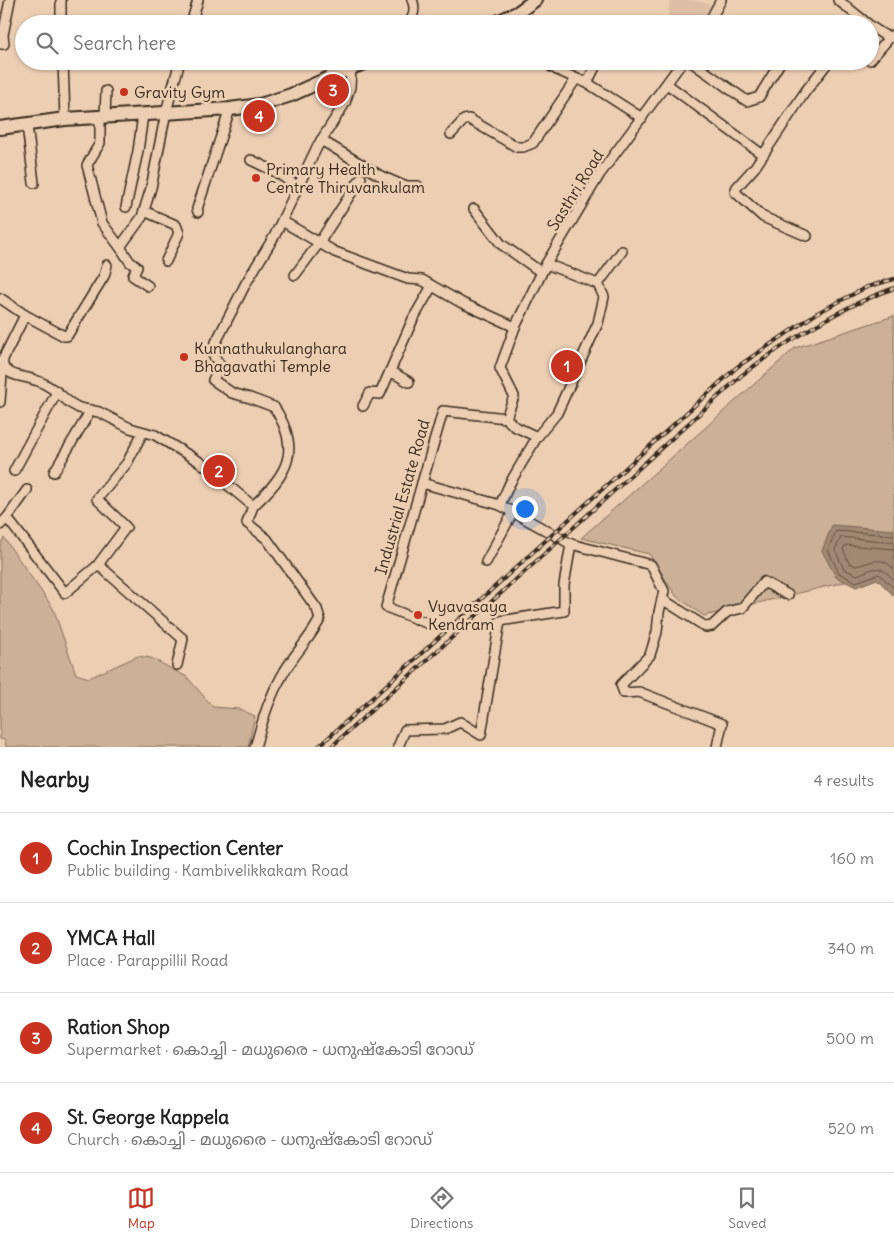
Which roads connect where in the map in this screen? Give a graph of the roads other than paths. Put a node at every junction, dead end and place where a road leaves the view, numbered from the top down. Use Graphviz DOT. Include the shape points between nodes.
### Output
graph roads {
  1 [pos="10,0"];
  2 [pos="61,0"];
  3 [pos="198,0"];
  4 [pos="412,0"];
  5 [pos="535,0"];
  6 [pos="722,0"];
  7 [pos="838,0"];
  8 [pos="3,15"];
  9 [pos="61,15"];
  10 [pos="194,15"];
  11 [pos="413,15"];
  12 [pos="513,15"];
  13 [pos="713,15"];
  14 [pos="857,15"];
  15 [pos="879,32"];
  16 [pos="892,35"];
  17 [pos="0,44"];
  18 [pos="879,50"];
  19 [pos="63,70"];
  20 [pos="178,70"];
  21 [pos="346,70"];
  22 [pos="350,70"];
  23 [pos="557,70"];
  24 [pos="594,70"];
  25 [pos="677,70"];
  26 [pos="703,70"];
  27 [pos="776,70"];
  28 [pos="822,70"];
  29 [pos="576,79"];
  30 [pos="587,83"];
  31 [pos="667,84"];
  32 [pos="106,91"];
  33 [pos="230,109"];
  34 [pos="166,112"];
  35 [pos="143,115"];
  36 [pos="103,117"];
  37 [pos="642,118"];
  38 [pos="65,119"];
  39 [pos="28,125"];
  40 [pos="0,128"];
  41 [pos="451,134"];
  42 [pos="321,140"];
  43 [pos="763,155"];
  44 [pos="251,160"];
  45 [pos="361,178"];
  46 [pos="34,183"];
  47 [pos="418,186"];
  48 [pos="298,187"];
  49 [pos="126,207"];
  50 [pos="474,209"];
  51 [pos="144,211"];
  52 [pos="198,212"];
  53 [pos="282,222"];
  54 [pos="807,236"];
  55 [pos="319,243"];
  56 [pos="120,247"];
  57 [pos="622,251"];
  58 [pos="166,261"];
  59 [pos="107,265"];
  60 [pos="541,272"];
  61 [pos="295,275"];
  62 [pos="598,284"];
  63 [pos="148,286"];
  64 [pos="432,286"];
  65 [pos="0,298"];
  66 [pos="25,315"];
  67 [pos="516,327"];
  68 [pos="2,365"];
  69 [pos="390,371"];
  70 [pos="409,382"];
  71 [pos="56,392"];
  72 [pos="0,402"];
  73 [pos="363,406"];
  74 [pos="91,410"];
  75 [pos="506,418"];
  76 [pos="143,432"];
  77 [pos="537,437"];
  78 [pos="14,471"];
  79 [pos="54,472"];
  80 [pos="422,483"];
  81 [pos="28,490"];
  82 [pos="500,505"];
  83 [pos="253,506"];
  84 [pos="513,512"];
  85 [pos="8,518"];
  86 [pos="0,525"];
  87 [pos="571,544"];
  88 [pos="486,562"];
  89 [pos="98,566"];
  90 [pos="788,595"];
  91 [pos="662,599"];
  92 [pos="429,624"];
  93 [pos="178,665"];
  94 [pos="255,747"];
  95 [pos="398,747"];
  96 [pos="718,747"];
  1 -- 8 [label="street"];
  2 -- 9 [label="street"];
  3 -- 10 [label="street"];
  4 -- 11 [label="street"];
  5 -- 12 [label="highway"];
  6 -- 13 [label="street"];
  7 -- 14 [label="street"];
  8 -- 17 [label="street" via="4,44"];
  15 -- 16 [label="street"];
  16 -- 18 [label="street"];
  19 -- 38 [label="street"];
  20 -- 34 [label="street"];
  21 -- 33 [label="highway" via="291,95 260,105"];
  22 -- 42 [label="street" via="350,87 345,103"];
  23 -- 29 [label="street"];
  24 -- 30 [label="street"];
  25 -- 31 [label="street, Sasthri Road"];
  26 -- 27 [label="street" via="747,101 760,97"];
  28 -- 43 [label="street"];
  29 -- 30 [label="street"];
  29 -- 41 [label="street" via="533,143 517,147 468,120 464,120"];
  30 -- 37 [label="street"];
  31 -- 37 [label="street, Sasthri Road"];
  31 -- 43 [label="street"];
  32 -- 36 [label="street"];
  33 -- 34 [label="highway"];
  33 -- 52 [label="street"];
  34 -- 35 [label="highway"];
  34 -- 51 [label="street"];
  35 -- 36 [label="highway"];
  35 -- 49 [label="street"];
  36 -- 38 [label="highway"];
  36 -- 56 [label="street" via="100,143 87,165 102,223"];
  37 -- 60 [label="street, Sasthri Road" via="600,174"];
  38 -- 39 [label="highway"];
  39 -- 40 [label="highway"];
  39 -- 46 [label="street"];
  42 -- 47 [label="street" via="379,175 404,186"];
  42 -- 48 [label="street"];
  43 -- 54 [label="street" via="735,192 763,217"];
  44 -- 48 [label="street"];
  45 -- 55 [label="street"];
  48 -- 53 [label="street"];
  50 -- 60 [label="street" via="501,244"];
  51 -- 56 [label="street"];
  51 -- 58 [label="street" via="176,225 178,233"];
  53 -- 55 [label="street"];
  53 -- 83 [label="street" via="211,352 220,365 213,380 232,393 274,407 285,428 289,459 272,488"];
  55 -- 61 [label="street"];
  55 -- 64 [label="street" via="355,260"];
  56 -- 63 [label="street" via="130,262 137,266 133,276"];
  57 -- 62 [label="street"];
  59 -- 66 [label="street" via="104,276 67,336"];
  60 -- 62 [label="street"];
  60 -- 67 [label="street, Sasthri Road"];
  62 -- 77 [label="street" via="604,297 598,323 557,413"];
  64 -- 67 [label="street"];
  64 -- 69 [label="street"];
  65 -- 66 [label="street"];
  66 -- 68 [label="street"];
  67 -- 75 [label="street, Sasthri Road" via="500,368 514,396"];
  68 -- 71 [label="street" via="12,375 46,384"];
  68 -- 72 [label="street"];
  69 -- 70 [label="street"];
  69 -- 73 [label="street" via="380,394 370,393"];
  71 -- 74 [label="street" via="79,408"];
  71 -- 78 [label="street"];
  74 -- 76 [label="street"];
  74 -- 79 [label="street"];
  75 -- 77 [label="street" via="514,426"];
  75 -- 80 [label="street, Industrial Estate Road" via="443,411"];
  76 -- 83 [label="street" via="200,462"];
  76 -- 89 [label="street" via="127,463 96,498 126,527"];
  77 -- 82 [label="street"];
  80 -- 82 [label="street"];
  80 -- 92 [label="street, Industrial Estate Road" via="386,607"];
  81 -- 85 [label="street"];
  82 -- 84 [label="street"];
  83 -- 94 [label="street" via="247,522 267,539 317,608 320,619 270,698"];
  84 -- 87 [label="street"];
  84 -- 88 [label="street"];
  85 -- 86 [label="street"];
  85 -- 89 [label="street" via="65,593"];
  87 -- 91 [label="street" via="651,565 664,591"];
  87 -- 95 [label="street" via="564,585 564,611 500,621 481,735 460,722 445,730 405,730"];
  89 -- 93 [label="street" via="183,640"];
  90 -- 91 [label="street" via="764,582 742,608 727,612 712,626 706,627"];
  91 -- 96 [label="street" via="658,632 650,655 621,685 624,693 639,692 722,724"];
}
